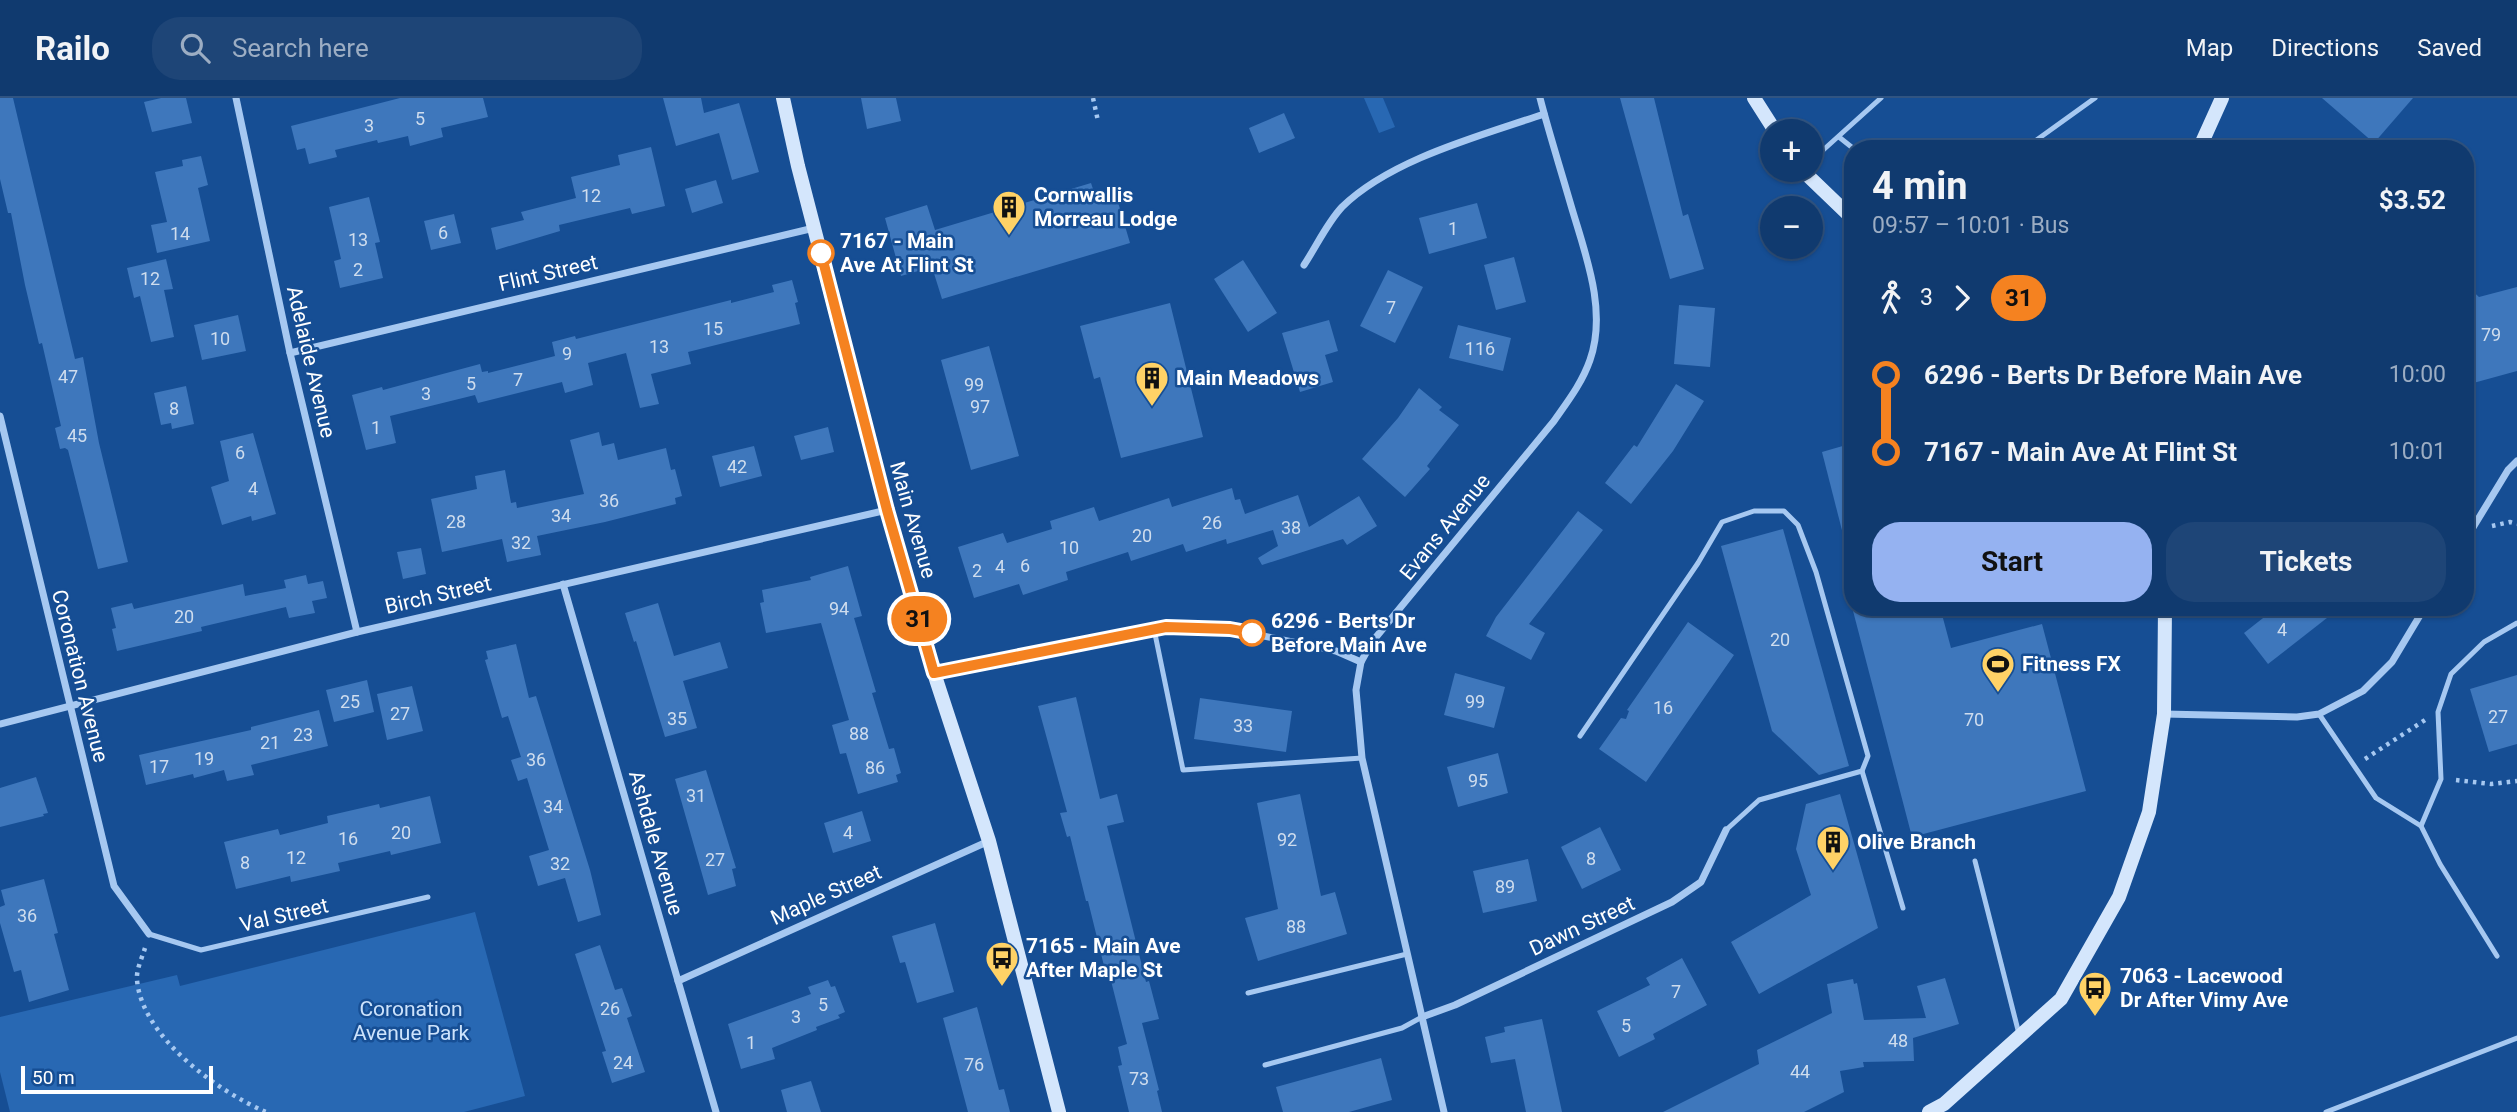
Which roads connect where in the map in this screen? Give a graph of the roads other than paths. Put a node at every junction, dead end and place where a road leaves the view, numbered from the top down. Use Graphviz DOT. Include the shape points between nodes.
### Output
graph roads {
  1 [pos="236,98"];
  2 [pos="783,98"];
  3 [pos="1540,98"];
  4 [pos="1754,98"];
  5 [pos="1881,98"];
  6 [pos="2095,98"];
  7 [pos="2222,98"];
  8 [pos="1544,114"];
  9 [pos="1767,119"];
  10 [pos="1839,137"];
  11 [pos="2037,140"];
  12 [pos="2203,140"];
  13 [pos="1844,141"];
  14 [pos="1823,151"];
  15 [pos="1814,182"];
  16 [pos="1844,210"];
  17 [pos="814,228"];
  18 [pos="1304,265"];
  19 [pos="290,353"];
  20 [pos="0,416"];
  21 [pos="2517,461"];
  22 [pos="887,510"];
  23 [pos="2474,526"];
  24 [pos="563,584"];
  25 [pos="2165,616"];
  26 [pos="2420,616"];
  27 [pos="2517,623"];
  28 [pos="1154,629"];
  29 [pos="357,632"];
  30 [pos="1360,662"];
  31 [pos="934,673"];
  32 [pos="69,707"];
  33 [pos="2319,714"];
  34 [pos="2164,715"];
  35 [pos="0,724"];
  36 [pos="1580,736"];
  37 [pos="1362,758"];
  38 [pos="1862,771"];
  39 [pos="2421,826"];
  40 [pos="1726,830"];
  41 [pos="989,841"];
  42 [pos="1975,860"];
  43 [pos="428,897"];
  44 [pos="1903,908"];
  45 [pos="149,934"];
  46 [pos="1407,954"];
  47 [pos="2497,956"];
  48 [pos="678,981"];
  49 [pos="1248,993"];
  50 [pos="1422,1017"];
  51 [pos="2020,1036"];
  52 [pos="2517,1038"];
  53 [pos="1265,1065"];
  54 [pos="1946,1108"];
  55 [pos="716,1112"];
  56 [pos="1059,1112"];
  57 [pos="1444,1112"];
  58 [pos="1929,1112"];
  59 [pos="2326,1112"];
  1 -- 19 [label="street, Adelaide Avenue"];
  2 -- 17 [label="street, Main Avenue"];
  3 -- 8 [label="street, Evans Avenue"];
  4 -- 9 [label="street"];
  5 -- 10 [label="lane"];
  6 -- 11 [label="lane"];
  7 -- 12 [label="street"];
  8 -- 18 [label="street" via="1381,176 1341,209"];
  8 -- 30 [label="street, Evans Avenue" via="1595,298 1591,359 1554,421"];
  10 -- 13 [label="lane"];
  10 -- 14 [label="lane"];
  15 -- 16 [label="street"];
  17 -- 19 [label="street, Flint Street"];
  17 -- 22 [label="street, Main Avenue"];
  19 -- 29 [label="street, Adelaide Avenue"];
  20 -- 32 [label="street, Coronation Avenue"];
  21 -- 23 [label="street"];
  22 -- 24 [label="street, Birch Street"];
  22 -- 31 [label="street, Main Avenue"];
  24 -- 29 [label="street, Birch Street"];
  24 -- 48 [label="street, Ashdale Avenue"];
  25 -- 34 [label="street"];
  26 -- 33 [label="street" via="2392,662 2363,691"];
  27 -- 39 [label="lane" via="2484,642 2451,674 2438,712 2441,779"];
  28 -- 30 [label="street" via="1230,629 1336,651"];
  28 -- 31 [label="street"];
  28 -- 37 [label="lane" via="1183,771"];
  29 -- 32 [label="street, Birch Street"];
  30 -- 37 [label="street, Evans Avenue" via="1356,690"];
  31 -- 41 [label="street, Main Avenue"];
  32 -- 35 [label="street, Birch Street"];
  32 -- 45 [label="street, Coronation Avenue" via="114,886"];
  33 -- 34 [label="street"];
  33 -- 39 [label="lane" via="2376,798"];
  34 -- 51 [label="street" via="2149,811 2119,897 2061,999"];
  36 -- 38 [label="lane" via="1722,522 1754,512 1784,511 1798,525 1816,572 1868,756"];
  37 -- 46 [label="street, Evans Avenue"];
  38 -- 40 [label="lane" via="1759,800"];
  38 -- 44 [label="lane"];
  39 -- 47 [label="lane"];
  40 -- 50 [label="street, Dawn Street" via="1701,882 1672,902"];
  41 -- 48 [label="street, Maple Street"];
  41 -- 56 [label="street, Main Avenue"];
  42 -- 51 [label="lane"];
  43 -- 45 [label="lane, Val Street" via="201,950"];
  46 -- 49 [label="lane"];
  46 -- 50 [label="street, Evans Avenue"];
  48 -- 55 [label="street, Ashdale Avenue"];
  50 -- 53 [label="lane" via="1402,1028"];
  50 -- 57 [label="street, Evans Avenue"];
  51 -- 54 [label="street"];
  52 -- 59 [label="lane"];
  54 -- 58 [label="street"];
}
